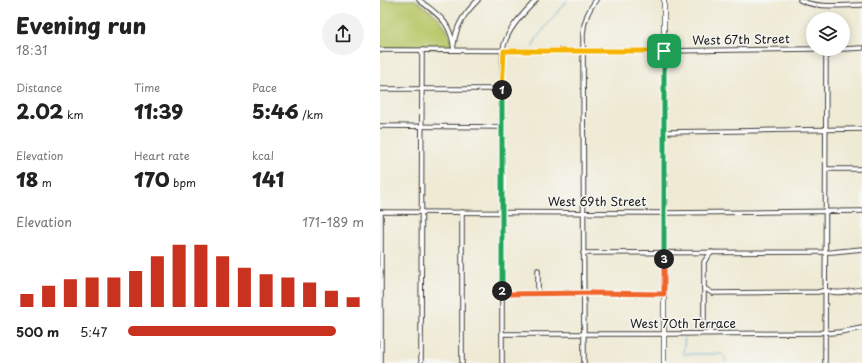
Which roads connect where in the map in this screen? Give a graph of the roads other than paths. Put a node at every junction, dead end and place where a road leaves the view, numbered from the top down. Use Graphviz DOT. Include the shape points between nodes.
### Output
graph roads {
  1 [pos="419,0"];
  2 [pos="478,0"];
  3 [pos="536,0"];
  4 [pos="596,0"];
  5 [pos="664,0"];
  6 [pos="800,0"];
  7 [pos="425,2"];
  8 [pos="862,5"];
  9 [pos="450,31"];
  10 [pos="456,31"];
  11 [pos="862,48"];
  12 [pos="806,49"];
  13 [pos="850,49"];
  14 [pos="380,50"];
  15 [pos="422,50"];
  16 [pos="454,50"];
  17 [pos="504,51"];
  18 [pos="583,51"];
  19 [pos="664,51"];
  20 [pos="826,56"];
  21 [pos="380,89"];
  22 [pos="422,89"];
  23 [pos="502,89"];
  24 [pos="380,126"];
  25 [pos="421,127"];
  26 [pos="502,127"];
  27 [pos="862,129"];
  28 [pos="826,130"];
  29 [pos="664,132"];
  30 [pos="826,169"];
  31 [pos="862,169"];
  32 [pos="826,211"];
  33 [pos="862,211"];
  34 [pos="381,212"];
  35 [pos="422,212"];
  36 [pos="462,212"];
  37 [pos="502,212"];
  38 [pos="583,212"];
  39 [pos="664,213"];
  40 [pos="862,249"];
  41 [pos="712,252"];
  42 [pos="826,252"];
  43 [pos="583,253"];
  44 [pos="664,253"];
  45 [pos="696,253"];
  46 [pos="704,262"];
  47 [pos="538,270"];
  48 [pos="704,288"];
  49 [pos="862,289"];
  50 [pos="826,290"];
  51 [pos="584,293"];
  52 [pos="712,293"];
  53 [pos="502,294"];
  54 [pos="538,294"];
  55 [pos="664,294"];
  56 [pos="704,299"];
  57 [pos="704,323"];
  58 [pos="862,328"];
  59 [pos="825,331"];
  60 [pos="711,333"];
  61 [pos="502,334"];
  62 [pos="584,334"];
  63 [pos="664,334"];
  64 [pos="697,334"];
  65 [pos="381,363"];
  66 [pos="421,363"];
  67 [pos="462,363"];
  68 [pos="502,363"];
  69 [pos="584,363"];
  70 [pos="664,363"];
  71 [pos="825,363"];
  1 -- 7 [label="street"];
  2 -- 10 [label="street" via="463,17"];
  3 -- 17 [label="street" via="513,27"];
  4 -- 18 [label="street" via="583,26"];
  5 -- 19 [label="main road"];
  6 -- 8 [label="street" via="818,5"];
  7 -- 9 [label="street"];
  9 -- 10 [label="street"];
  9 -- 16 [label="street"];
  10 -- 16 [label="street"];
  11 -- 13 [label="street"];
  12 -- 19 [label="street, West 67th Street"];
  14 -- 15 [label="street, West 67th Street"];
  15 -- 16 [label="street, West 67th Street"];
  15 -- 22 [label="street"];
  16 -- 17 [label="street, West 67th Street"];
  17 -- 18 [label="street, West 67th Street"];
  17 -- 23 [label="street"];
  18 -- 19 [label="street, West 67th Street"];
  18 -- 38 [label="street"];
  19 -- 29 [label="main road"];
  20 -- 28 [label="street"];
  21 -- 22 [label="street"];
  22 -- 23 [label="street"];
  22 -- 25 [label="street"];
  23 -- 26 [label="street"];
  24 -- 25 [label="street"];
  25 -- 26 [label="street"];
  25 -- 35 [label="street"];
  26 -- 37 [label="street"];
  27 -- 28 [label="street"];
  28 -- 29 [label="street"];
  28 -- 30 [label="street"];
  29 -- 39 [label="main road"];
  30 -- 31 [label="street"];
  30 -- 32 [label="street"];
  32 -- 33 [label="street, West 69th Street"];
  32 -- 39 [label="street, West 69th Street"];
  32 -- 42 [label="street"];
  34 -- 35 [label="street, West 69th Street"];
  34 -- 65 [label="street"];
  35 -- 36 [label="street, West 69th Street"];
  35 -- 66 [label="street"];
  36 -- 37 [label="street, West 69th Street"];
  36 -- 67 [label="street"];
  37 -- 38 [label="street, West 69th Street"];
  37 -- 53 [label="street"];
  38 -- 39 [label="street, West 69th Street"];
  38 -- 43 [label="street"];
  39 -- 44 [label="main road"];
  40 -- 42 [label="street"];
  41 -- 42 [label="street"];
  41 -- 45 [label="street"];
  41 -- 46 [label="street"];
  42 -- 50 [label="street"];
  43 -- 44 [label="street"];
  43 -- 51 [label="street"];
  44 -- 45 [label="street"];
  44 -- 55 [label="main road"];
  45 -- 46 [label="street"];
  46 -- 48 [label="street"];
  47 -- 54 [label="street"];
  48 -- 52 [label="street"];
  48 -- 56 [label="street"];
  49 -- 50 [label="street" via="836,292"];
  50 -- 52 [label="street"];
  50 -- 59 [label="street"];
  51 -- 54 [label="street"];
  51 -- 55 [label="street"];
  51 -- 62 [label="street"];
  52 -- 56 [label="street"];
  53 -- 54 [label="street"];
  53 -- 61 [label="street"];
  55 -- 63 [label="main road"];
  56 -- 57 [label="street"];
  57 -- 60 [label="street"];
  57 -- 64 [label="street"];
  58 -- 59 [label="street, West 70th Terrace" via="830,333"];
  59 -- 60 [label="street, West 70th Terrace"];
  59 -- 71 [label="street"];
  60 -- 64 [label="street, West 70th Terrace"];
  61 -- 62 [label="street, West 70th Terrace"];
  61 -- 68 [label="street"];
  62 -- 63 [label="street, West 70th Terrace"];
  62 -- 69 [label="street"];
  63 -- 64 [label="street, West 70th Terrace"];
  63 -- 70 [label="main road"];
}
